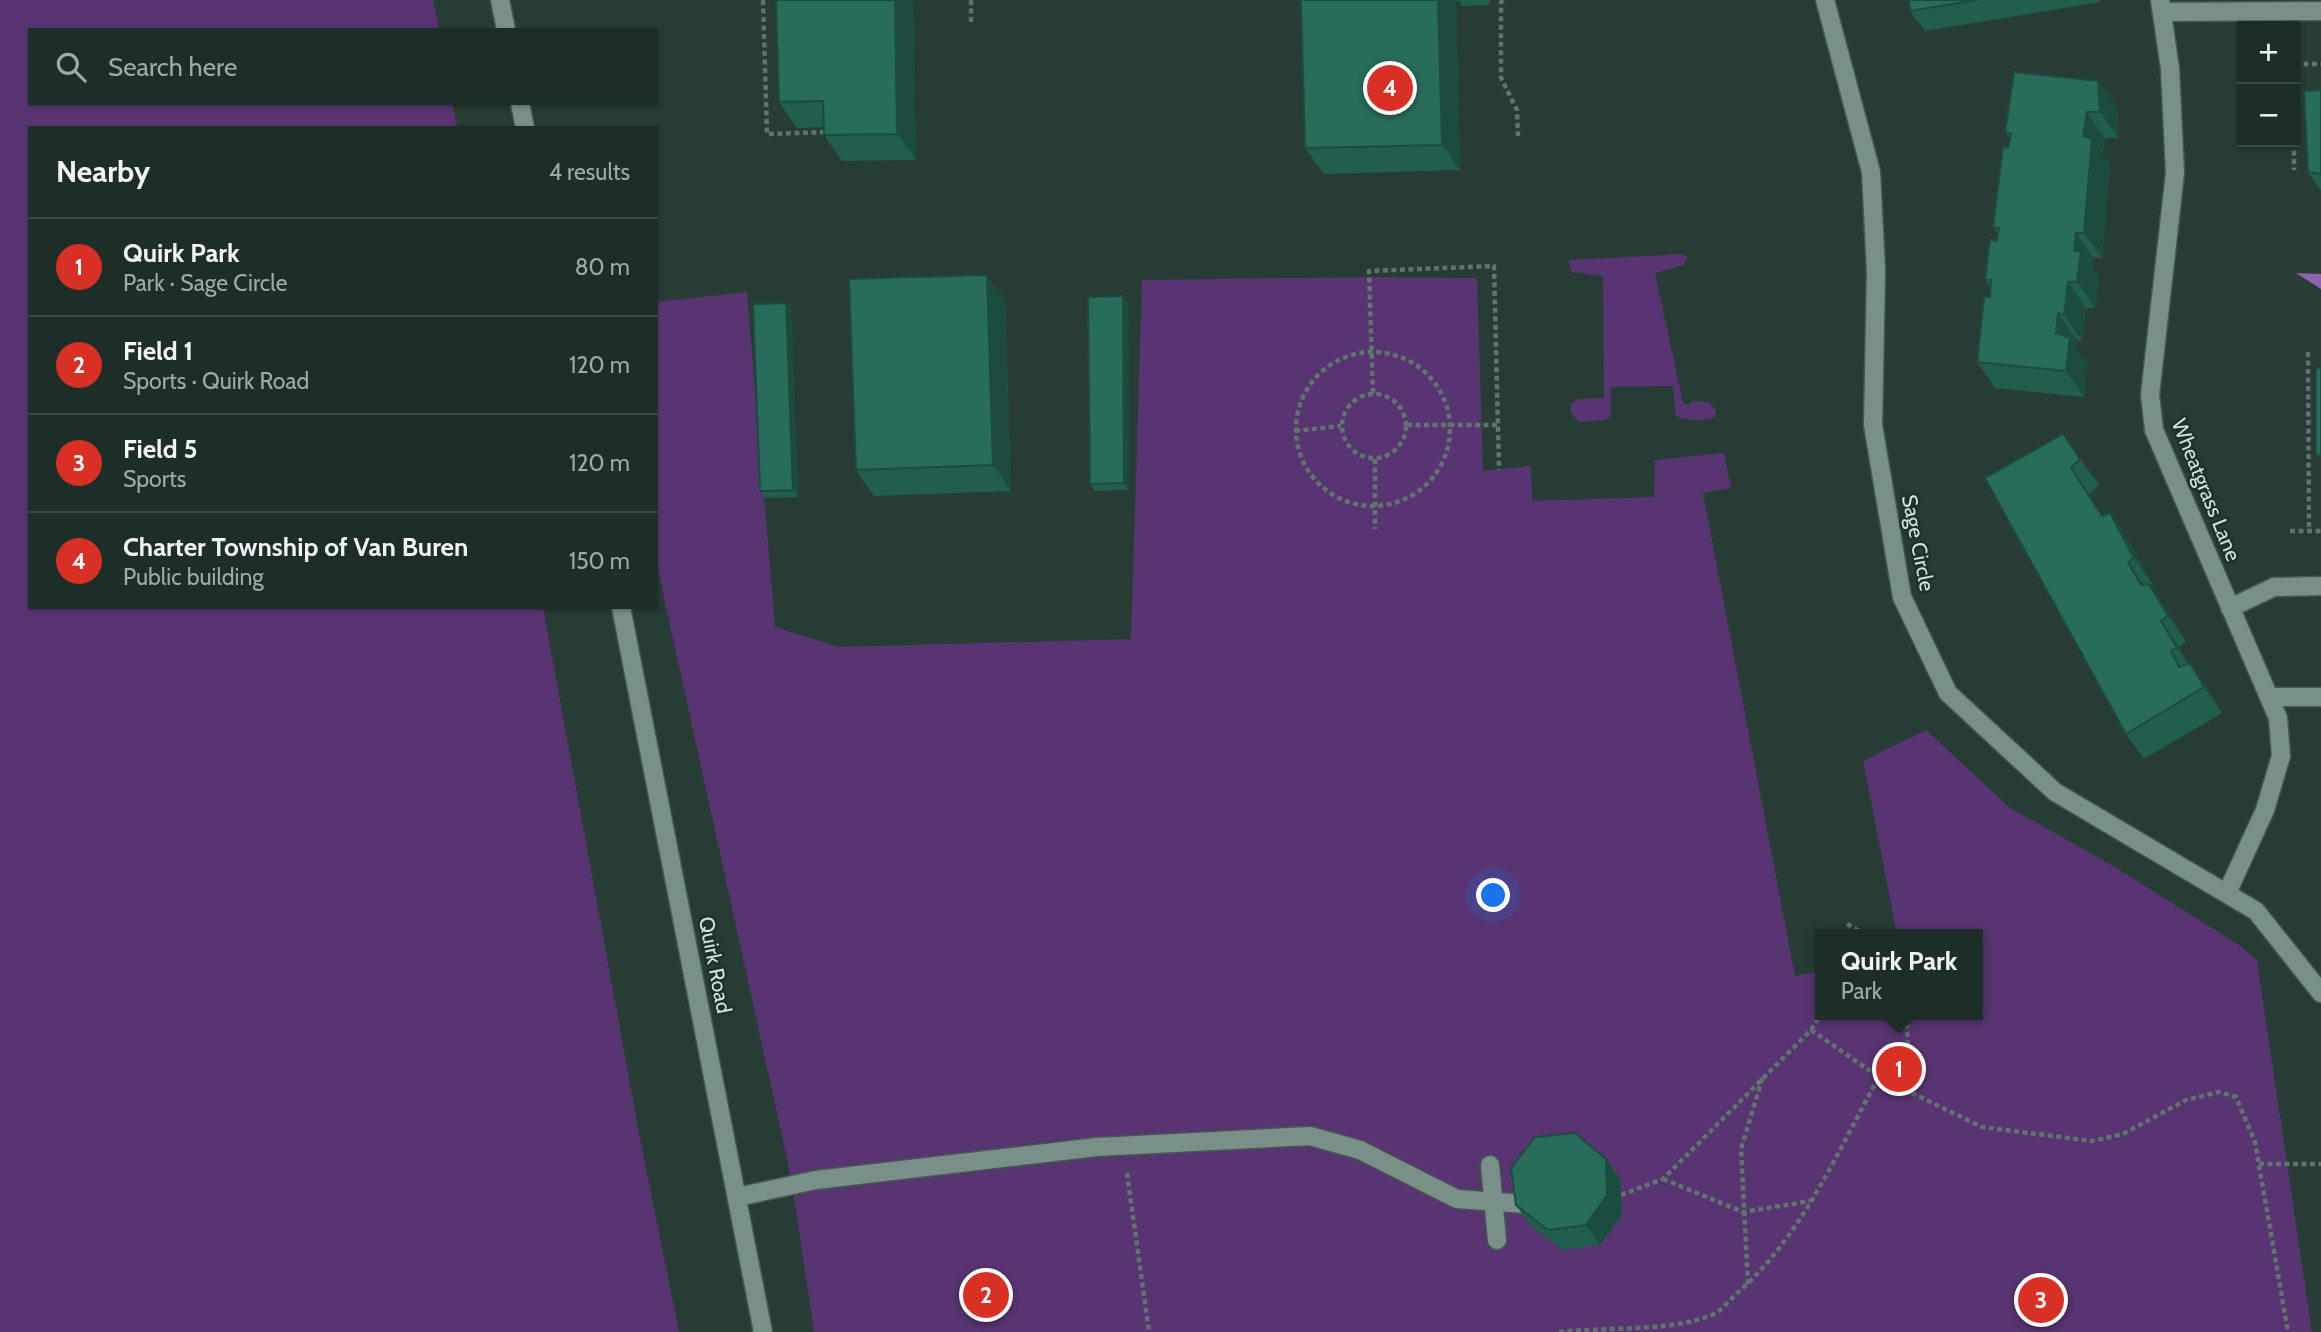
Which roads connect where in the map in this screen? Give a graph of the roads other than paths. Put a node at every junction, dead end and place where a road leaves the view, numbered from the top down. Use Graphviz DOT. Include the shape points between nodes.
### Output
graph roads {
  1 [pos="500,0"];
  2 [pos="1825,0"];
  3 [pos="2161,6"];
  4 [pos="2321,11"];
  5 [pos="506,28"];
  6 [pos="520,105"];
  7 [pos="525,126"];
  8 [pos="2321,586"];
  9 [pos="2230,608"];
  10 [pos="621,609"];
  11 [pos="2269,697"];
  12 [pos="2321,697"];
  13 [pos="2227,893"];
  14 [pos="2321,993"];
  15 [pos="1490,1165"];
  16 [pos="737,1197"];
  17 [pos="1493,1202"];
  18 [pos="1527,1203"];
  19 [pos="1497,1240"];
  20 [pos="763,1332"];
  1 -- 5 [label="street"];
  2 -- 13 [label="street, Sage Circle" via="1871,172 1876,271 1873,425 1902,597 1948,693 2055,792"];
  3 -- 4 [label="street"];
  3 -- 9 [label="street, Wheatgrass Lane" via="2171,74 2175,173 2150,395 2154,430"];
  6 -- 7 [label="street"];
  8 -- 9 [label="street" via="2274,587"];
  9 -- 11 [label="street, Wheatgrass Lane"];
  10 -- 16 [label="street, Quirk Road"];
  11 -- 12 [label="street"];
  11 -- 13 [label="street, Wheatgrass Lane" via="2278,718 2281,757 2265,810"];
  13 -- 14 [label="street, Sage Circle" via="2256,911"];
  15 -- 17 [label="street"];
  16 -- 17 [label="street" via="816,1180 1123,1145 1310,1136 1360,1150 1457,1199"];
  16 -- 20 [label="street, Quirk Road"];
  17 -- 18 [label="street"];
  17 -- 19 [label="street"];
}
